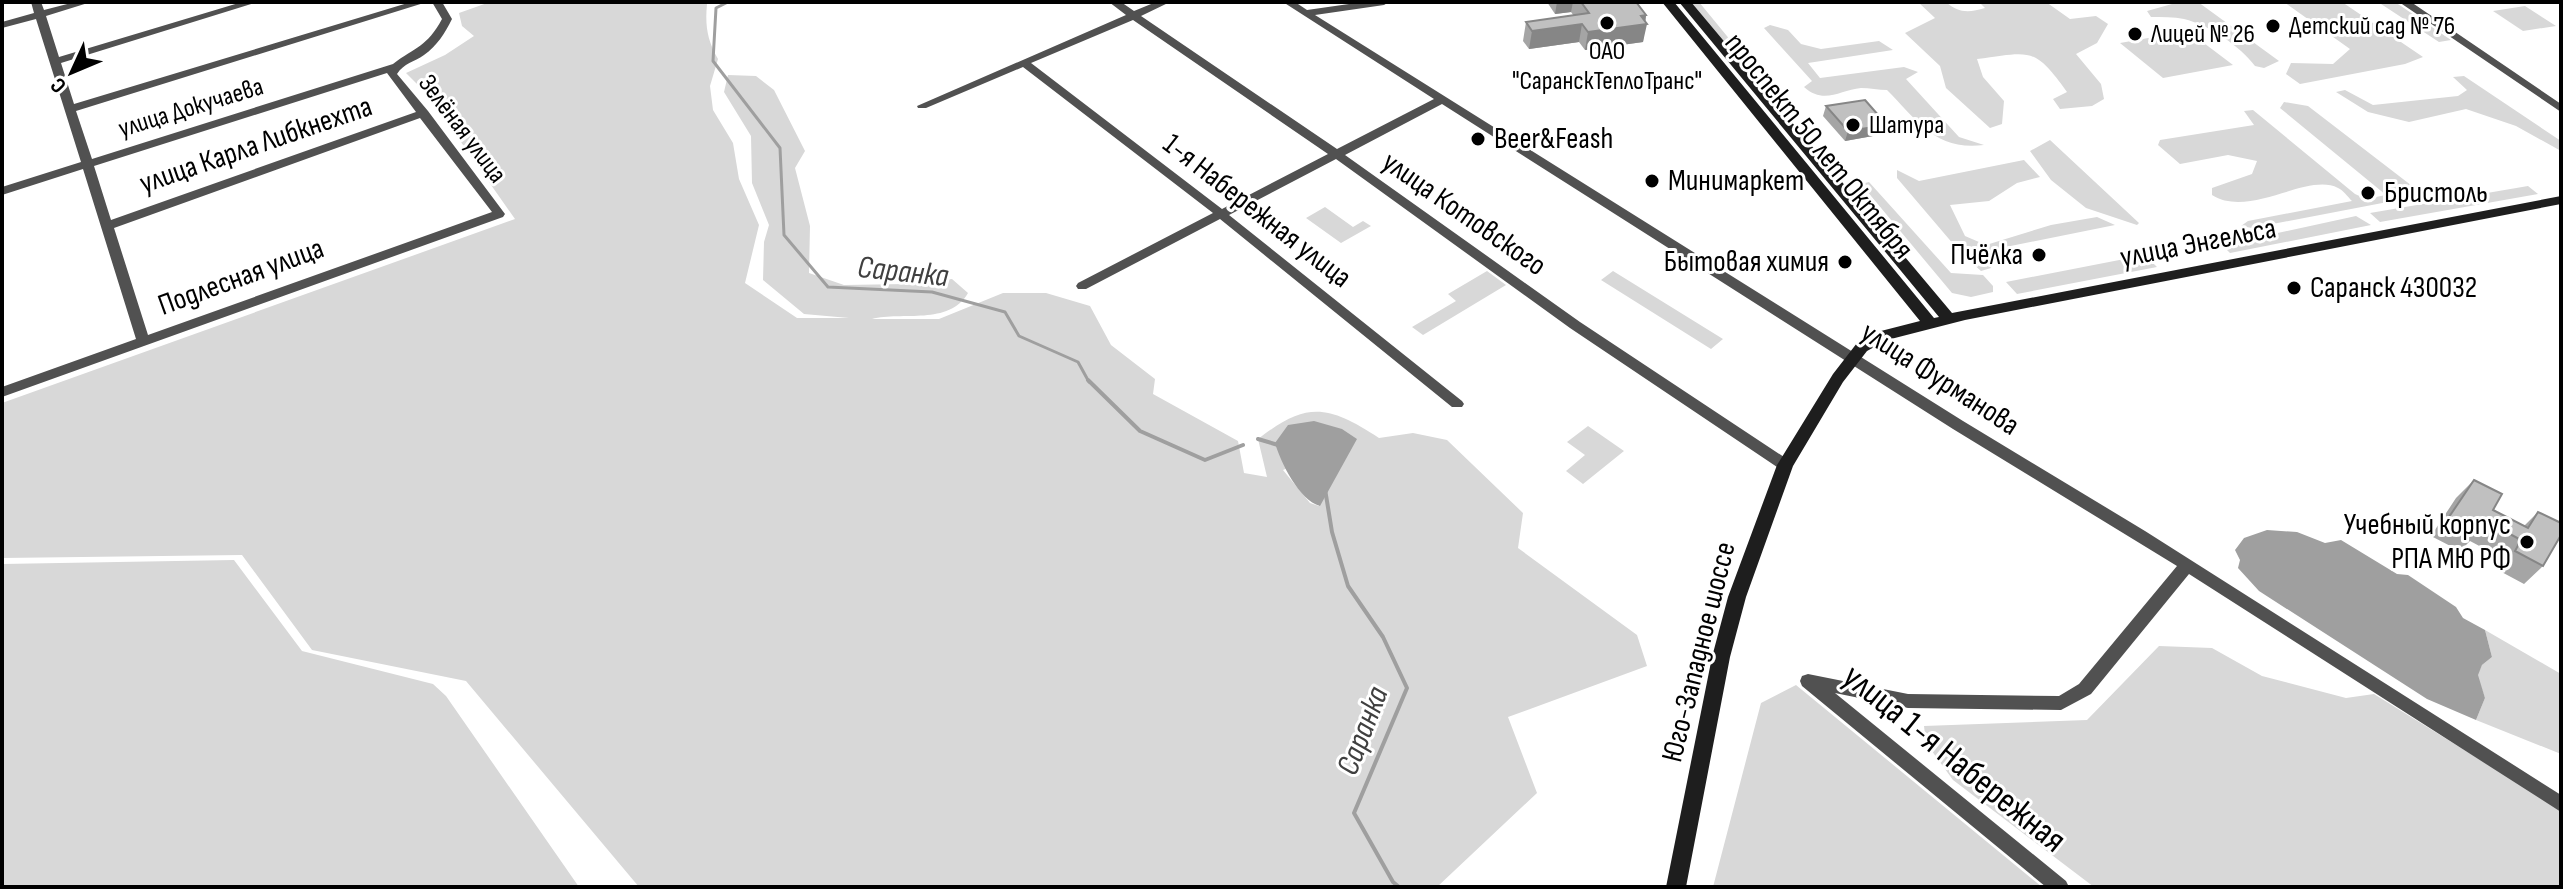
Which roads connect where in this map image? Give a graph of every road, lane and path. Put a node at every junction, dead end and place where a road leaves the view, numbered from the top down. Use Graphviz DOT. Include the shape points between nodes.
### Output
graph roads {
  1 [pos="36,2"];
  2 [pos="86,2"];
  3 [pos="253,2"];
  4 [pos="422,2"];
  5 [pos="437,2"];
  6 [pos="1114,2"];
  7 [pos="1165,2"];
  8 [pos="1288,2"];
  9 [pos="1384,2"];
  10 [pos="1668,2"];
  11 [pos="1685,2"];
  12 [pos="2404,2"];
  13 [pos="1306,13"];
  14 [pos="40,15"];
  15 [pos="1133,16"];
  16 [pos="2,25"];
  17 [pos="55,61"];
  18 [pos="1023,62"];
  19 [pos="395,67"];
  20 [pos="1443,99"];
  21 [pos="922,106"];
  22 [pos="70,109"];
  23 [pos="2561,109"];
  24 [pos="424,113"];
  25 [pos="1334,155"];
  26 [pos="87,164"];
  27 [pos="2,191"];
  28 [pos="2561,200"];
  29 [pos="499,214"];
  30 [pos="1221,214"];
  31 [pos="106,226"];
  32 [pos="1082,286"];
  33 [pos="1949,319"];
  34 [pos="1930,323"];
  35 [pos="143,339"];
  36 [pos="1853,357"];
  37 [pos="2,392"];
  38 [pos="1457,404"];
  39 [pos="1785,465"];
  40 [pos="2187,565"];
  41 [pos="2561,804"];
  42 [pos="1676,887"];
  43 [pos="2060,887"];
  1 -- 14 [label="street"];
  2 -- 14 [label="street"];
  3 -- 17 [label="street"];
  4 -- 22 [label="street"];
  5 -- 19 [label="street, Зелёная улица" via="447,19 440,34"];
  6 -- 15 [label="street, улица Котовского"];
  7 -- 15 [label="street"];
  8 -- 13 [label="street, улица Фурманова"];
  9 -- 13 [label="street"];
  10 -- 34 [label="main road, проспект 50 лет Октября"];
  11 -- 33 [label="main road, проспект 50 лет Октября"];
  12 -- 23 [label="street"];
  13 -- 20 [label="street, улица Фурманова"];
  14 -- 16 [label="street"];
  14 -- 17 [label="street"];
  15 -- 18 [label="street"];
  15 -- 25 [label="street, улица Котовского"];
  17 -- 22 [label="street"];
  18 -- 21 [label="street"];
  18 -- 30 [label="street, 1-я Набережная улица"];
  19 -- 24 [label="street, Зелёная улица" via="392,74"];
  19 -- 26 [label="street, улица Докучаева"];
  20 -- 25 [label="street"];
  20 -- 36 [label="street, улица Фурманова"];
  22 -- 26 [label="street"];
  24 -- 29 [label="street, Зелёная улица"];
  24 -- 31 [label="street, улица Карла Либкнехта"];
  25 -- 30 [label="street"];
  25 -- 39 [label="street, улица Котовского"];
  26 -- 27 [label="street, улица Докучаева"];
  26 -- 31 [label="street"];
  28 -- 33 [label="main road, улица Энгельса"];
  29 -- 35 [label="street, Подлесная улица"];
  30 -- 32 [label="street"];
  30 -- 38 [label="street, 1-я Набережная улица"];
  31 -- 35 [label="street"];
  33 -- 34 [label="main road, улица Энгельса"];
  34 -- 36 [label="main road, улица Энгельса" via="1882,336"];
  35 -- 37 [label="street, Подлесная улица"];
  36 -- 39 [label="main road, Юго-Западное шоссе"];
  36 -- 40 [label="street, улица Фурманова"];
  39 -- 42 [label="main road, Юго-Западное шоссе" via="1721,657"];
  40 -- 41 [label="street, улица Фурманова"];
  40 -- 43 [label="street, улица 1-я Набережная" via="2085,689 2061,703 1908,701 1808,681"];
}
